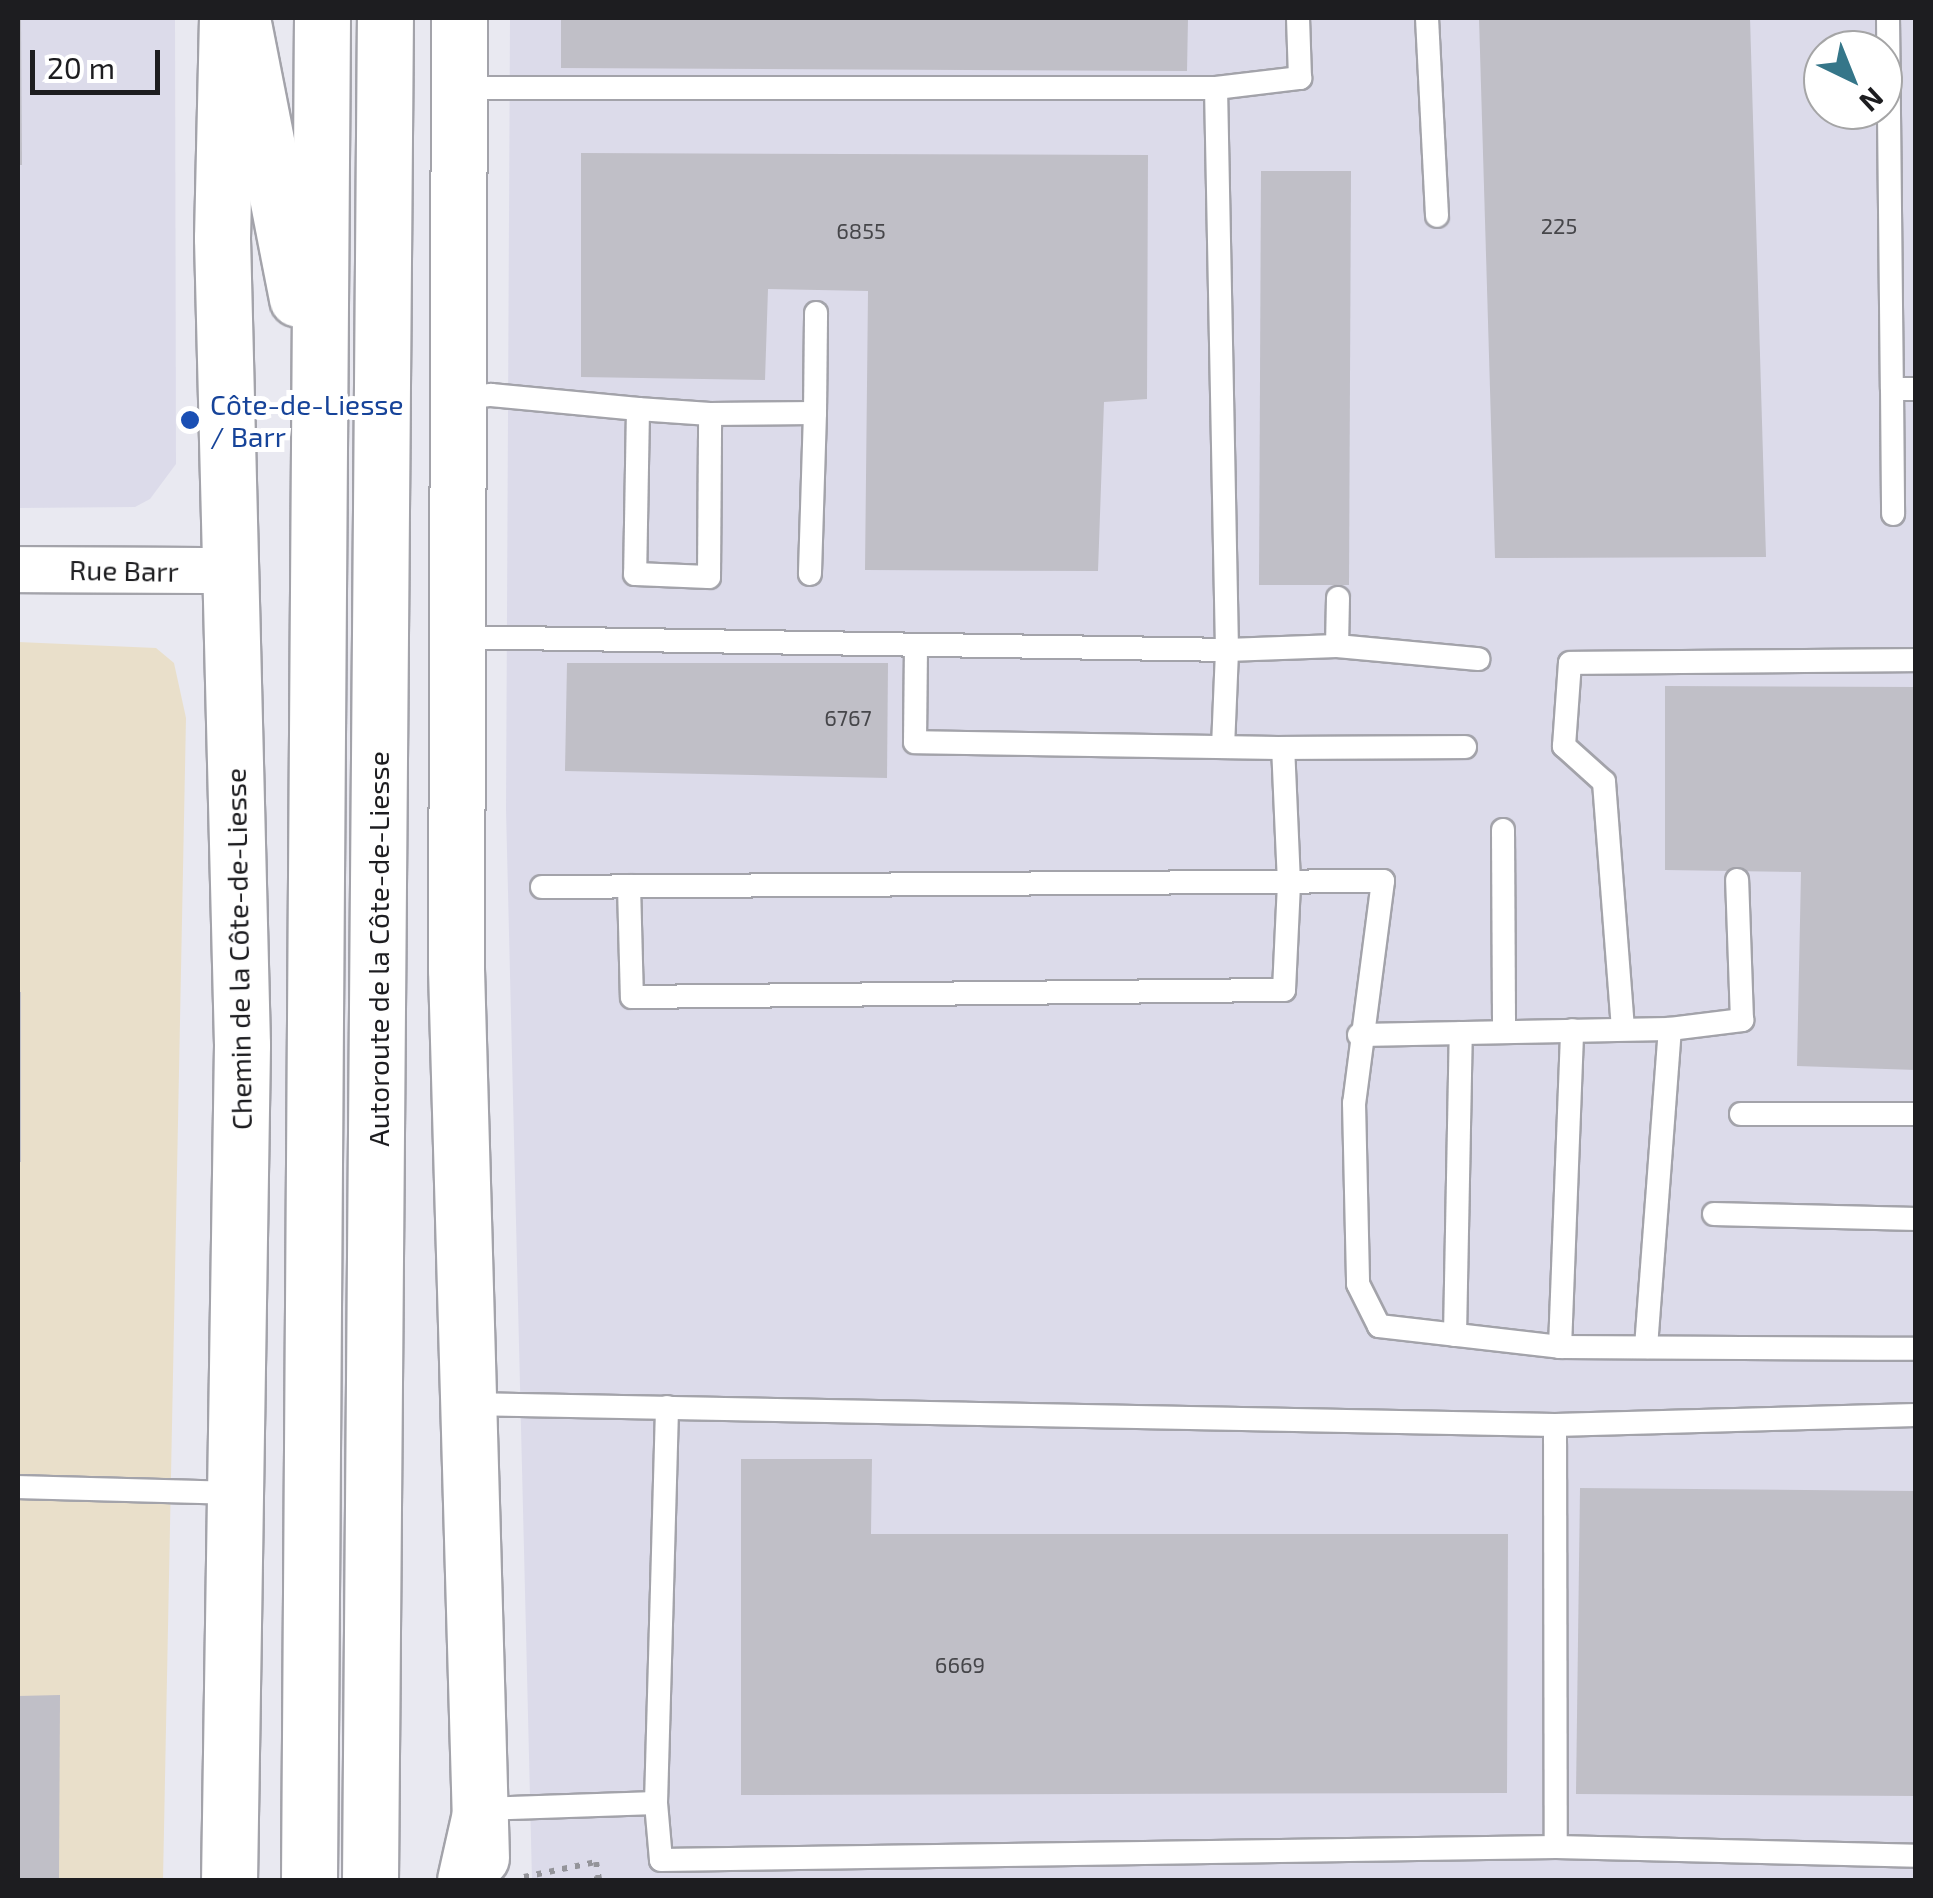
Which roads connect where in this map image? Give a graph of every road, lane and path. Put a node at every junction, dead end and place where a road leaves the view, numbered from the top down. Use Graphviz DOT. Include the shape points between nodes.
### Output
graph roads {
  1 [pos="227,18"];
  2 [pos="242,18"];
  3 [pos="322,18"];
  4 [pos="385,18"];
  5 [pos="459,18"];
  6 [pos="1298,18"];
  7 [pos="1427,18"];
  8 [pos="1888,18"];
  9 [pos="458,88"];
  10 [pos="1216,88"];
  11 [pos="1437,216"];
  12 [pos="816,312"];
  13 [pos="1904,390"];
  14 [pos="457,400"];
  15 [pos="638,409"];
  16 [pos="814,413"];
  17 [pos="710,414"];
  18 [pos="320,416"];
  19 [pos="1893,514"];
  20 [pos="18,569"];
  21 [pos="231,570"];
  22 [pos="810,574"];
  23 [pos="1338,598"];
  24 [pos="455,638"];
  25 [pos="916,645"];
  26 [pos="1337,646"];
  27 [pos="1227,650"];
  28 [pos="1478,659"];
  29 [pos="1916,660"];
  30 [pos="1466,747"];
  31 [pos="1223,748"];
  32 [pos="1283,748"];
  33 [pos="1503,830"];
  34 [pos="1737,880"];
  35 [pos="1289,883"];
  36 [pos="630,886"];
  37 [pos="542,887"];
  38 [pos="1670,1029"];
  39 [pos="1572,1030"];
  40 [pos="1623,1030"];
  41 [pos="1504,1032"];
  42 [pos="1461,1033"];
  43 [pos="1358,1035"];
  44 [pos="1741,1114"];
  45 [pos="1916,1114"];
  46 [pos="1714,1214"];
  47 [pos="1916,1220"];
  48 [pos="1456,1335"];
  49 [pos="1560,1347"];
  50 [pos="1646,1347"];
  51 [pos="1916,1348"];
  52 [pos="468,1404"];
  53 [pos="667,1407"];
  54 [pos="1916,1414"];
  55 [pos="1556,1425"];
  56 [pos="18,1487"];
  57 [pos="235,1493"];
  58 [pos="656,1804"];
  59 [pos="481,1809"];
  60 [pos="1556,1847"];
  61 [pos="1916,1856"];
  62 [pos="550,1872"];
  63 [pos="229,1880"];
  64 [pos="309,1880"];
  65 [pos="370,1880"];
  66 [pos="466,1880"];
  67 [pos="481,1880"];
  68 [pos="590,1880"];
  1 -- 21 [label="main road, Chemin de la Côte-de-Liesse" via="222,238"];
  2 -- 18 [label="main road"];
  3 -- 18 [label="main road"];
  4 -- 65 [label="main road, Autoroute de la Côte-de-Liesse"];
  5 -- 9 [label="main road"];
  6 -- 10 [label="lane" via="1300,78"];
  7 -- 11 [label="lane"];
  8 -- 13 [label="lane"];
  9 -- 10 [label="lane"];
  9 -- 14 [label="main road"];
  10 -- 27 [label="lane"];
  12 -- 16 [label="lane"];
  13 -- 19 [label="lane"];
  14 -- 15 [label="lane" via="491,395"];
  14 -- 24 [label="main road"];
  15 -- 17 [label="lane"];
  15 -- 17 [label="lane" via="635,574 709,577"];
  16 -- 17 [label="lane"];
  16 -- 22 [label="lane"];
  18 -- 64 [label="main road"];
  20 -- 21 [label="street, Rue Barr"];
  21 -- 57 [label="main road, Chemin de la Côte-de-Liesse" via="242,1045"];
  23 -- 26 [label="lane"];
  24 -- 25 [label="lane"];
  24 -- 52 [label="main road"];
  25 -- 27 [label="lane"];
  25 -- 31 [label="lane" via="915,742"];
  26 -- 27 [label="lane"];
  26 -- 28 [label="lane"];
  27 -- 31 [label="lane"];
  29 -- 40 [label="lane" via="1570,663 1564,746 1604,782"];
  30 -- 32 [label="lane"];
  31 -- 32 [label="lane"];
  32 -- 35 [label="lane"];
  33 -- 41 [label="lane"];
  34 -- 38 [label="lane" via="1742,1020"];
  35 -- 36 [label="lane"];
  35 -- 36 [label="lane" via="1284,990 632,997"];
  35 -- 43 [label="lane" via="1383,881"];
  36 -- 37 [label="lane"];
  38 -- 40 [label="lane"];
  38 -- 50 [label="lane"];
  39 -- 40 [label="lane"];
  39 -- 41 [label="lane"];
  39 -- 49 [label="lane"];
  41 -- 42 [label="lane"];
  42 -- 43 [label="lane"];
  42 -- 48 [label="lane"];
  43 -- 48 [label="lane" via="1358,1284 1379,1326"];
  44 -- 45 [label="lane"];
  46 -- 47 [label="lane"];
  48 -- 49 [label="lane"];
  49 -- 50 [label="lane"];
  50 -- 51 [label="lane"];
  52 -- 53 [label="lane"];
  52 -- 59 [label="main road"];
  53 -- 55 [label="lane"];
  53 -- 58 [label="lane"];
  54 -- 55 [label="lane"];
  55 -- 60 [label="lane"];
  56 -- 57 [label="lane"];
  57 -- 63 [label="main road, Chemin de la Côte-de-Liesse"];
  58 -- 59 [label="lane"];
  58 -- 60 [label="lane" via="661,1860"];
  59 -- 66 [label="main road"];
  59 -- 67 [label="main road"];
  60 -- 61 [label="lane"];
  62 -- 68 [label="path" via="596,1862 598,1879"];
}
